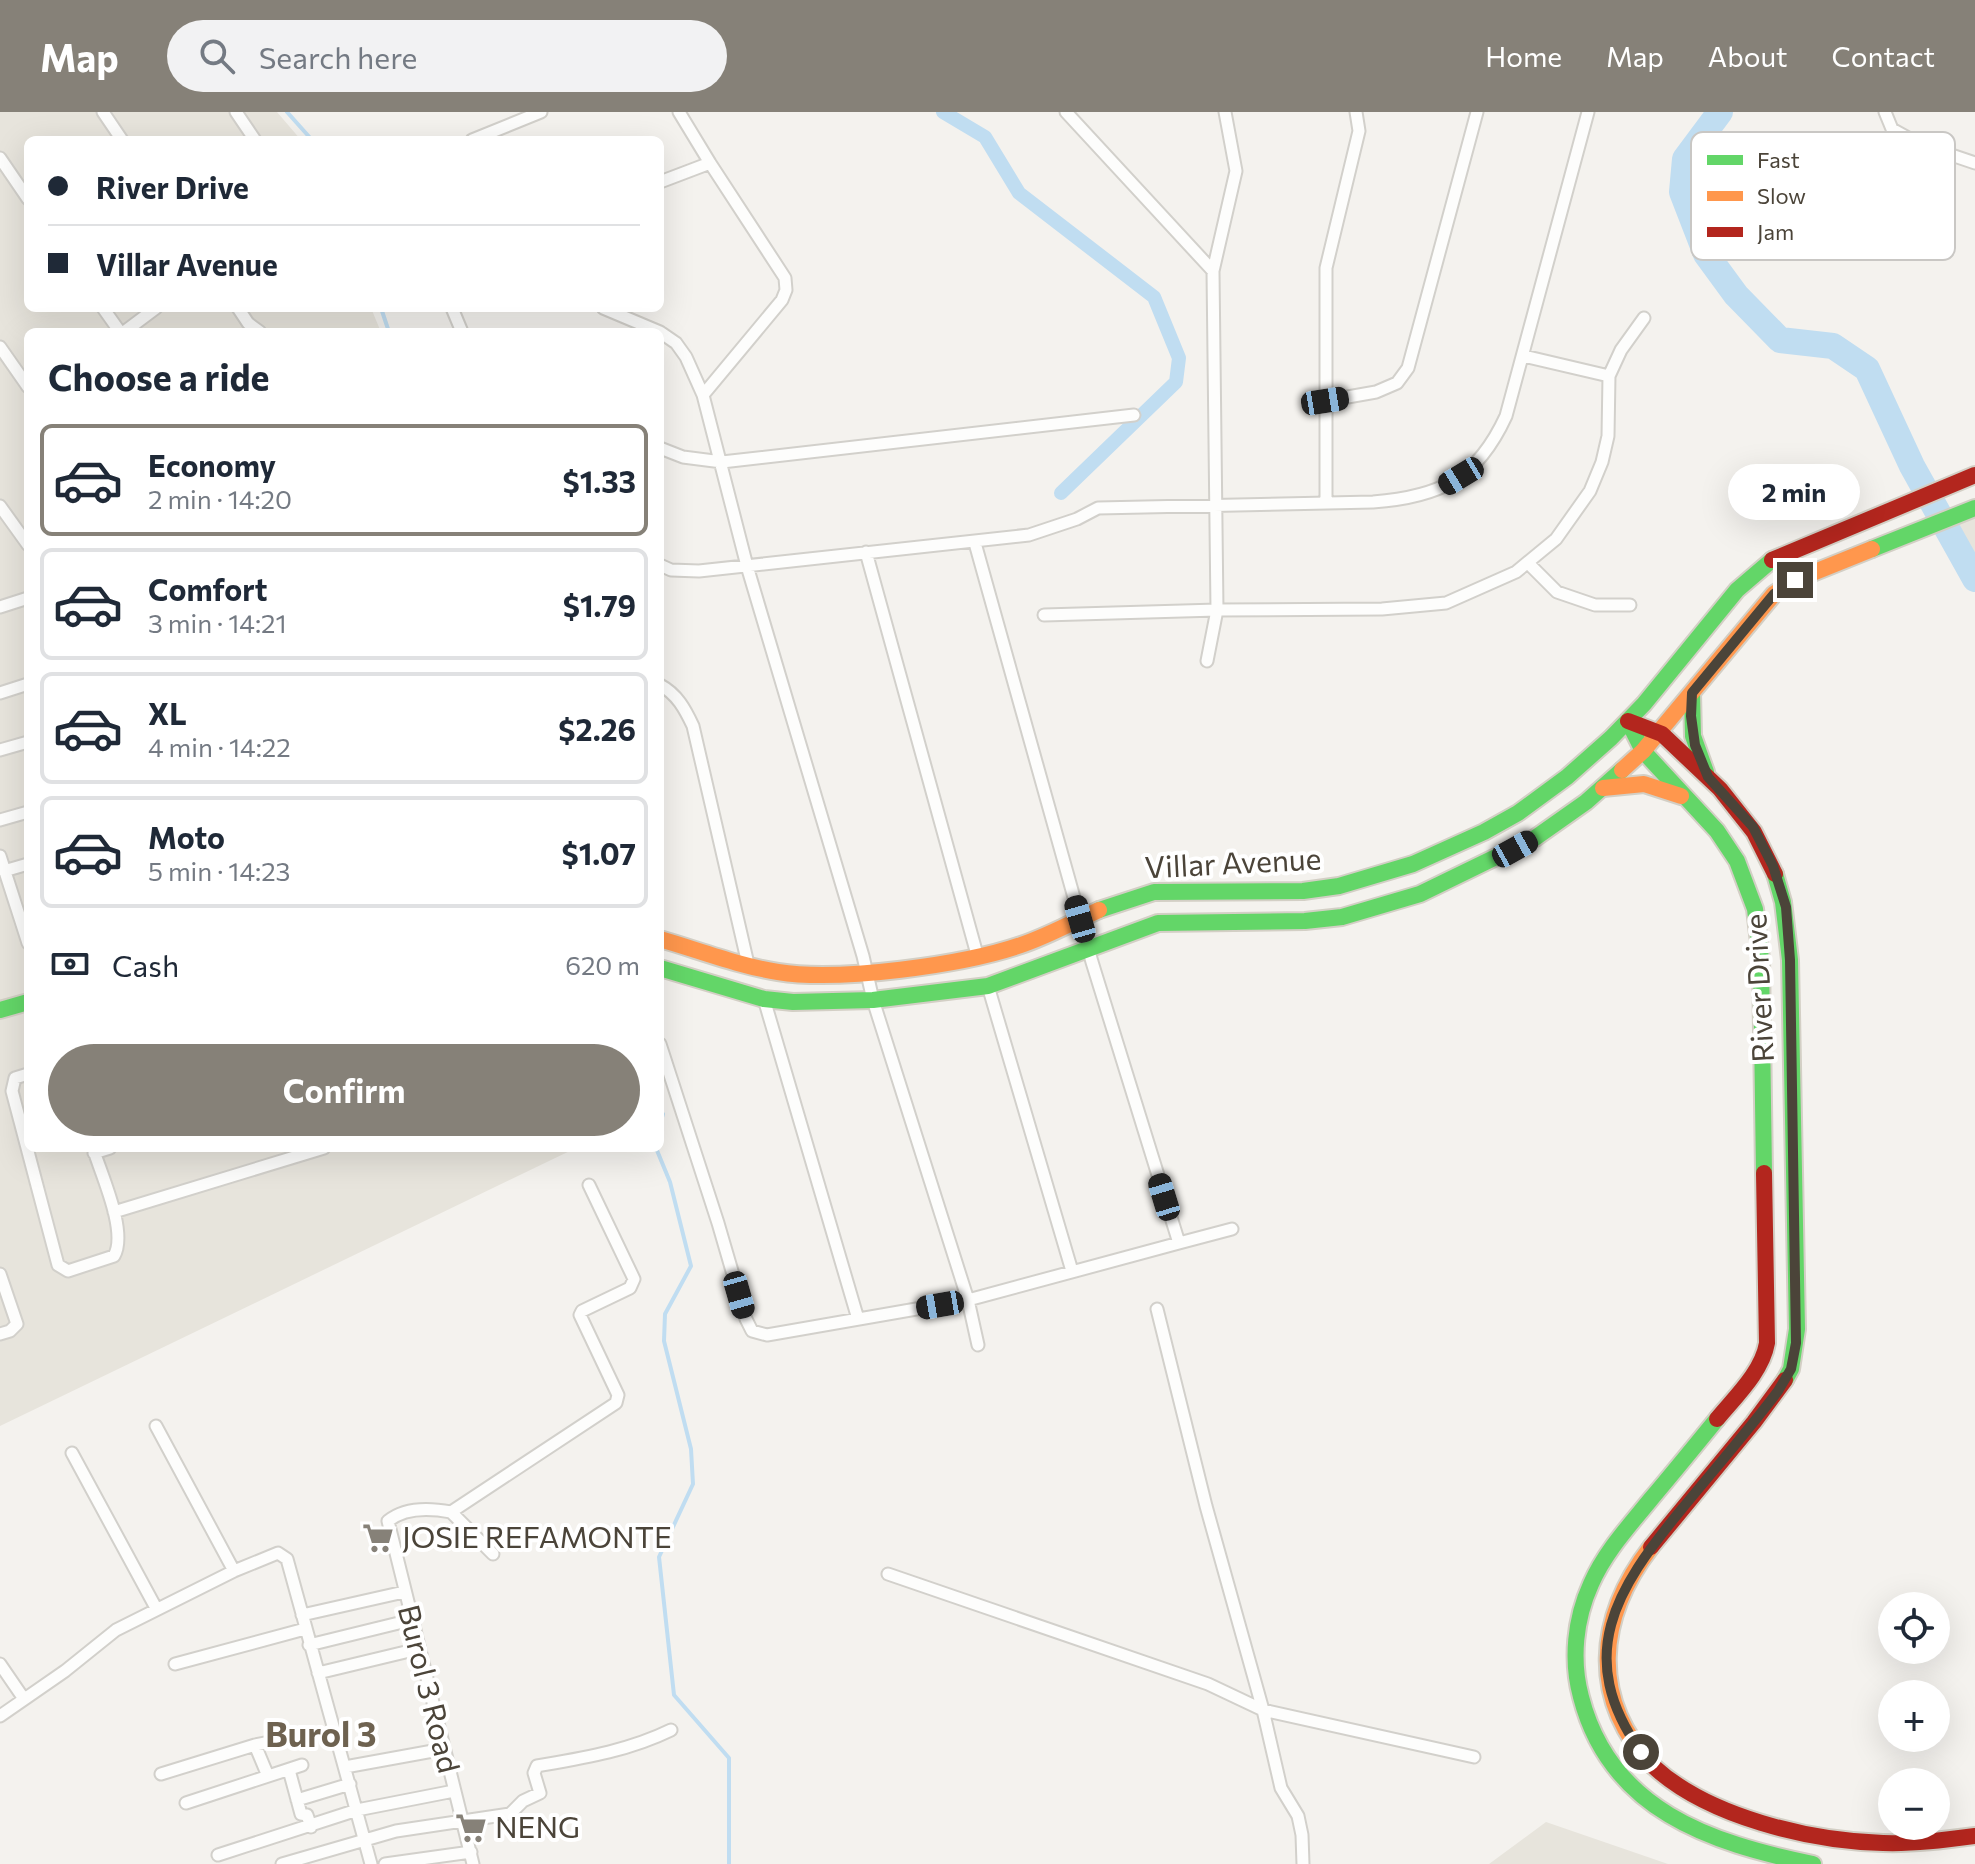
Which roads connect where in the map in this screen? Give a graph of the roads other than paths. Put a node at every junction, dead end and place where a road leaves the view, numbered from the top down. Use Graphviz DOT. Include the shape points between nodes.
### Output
graph roads {
  1 [pos="103,112"];
  2 [pos="236,112"];
  3 [pos="541,112"];
  4 [pos="679,112"];
  5 [pos="1066,112"];
  6 [pos="1225,112"];
  7 [pos="1356,112"];
  8 [pos="1477,112"];
  9 [pos="1588,112"];
  10 [pos="1885,112"];
  11 [pos="1897,132"];
  12 [pos="119,136"];
  13 [pos="252,136"];
  14 [pos="482,136"];
  15 [pos="1955,156"];
  16 [pos="0,158"];
  17 [pos="710,163"];
  18 [pos="1975,163"];
  19 [pos="664,180"];
  20 [pos="24,193"];
  21 [pos="1213,271"];
  22 [pos="106,312"];
  23 [pos="150,312"];
  24 [pos="241,312"];
  25 [pos="612,312"];
  26 [pos="1644,318"];
  27 [pos="119,328"];
  28 [pos="128,328"];
  29 [pos="255,328"];
  30 [pos="650,328"];
  31 [pos="664,335"];
  32 [pos="0,347"];
  33 [pos="1524,356"];
  34 [pos="1609,376"];
  35 [pos="24,381"];
  36 [pos="703,395"];
  37 [pos="1325,401"];
  38 [pos="1134,415"];
  39 [pos="664,450"];
  40 [pos="722,462"];
  41 [pos="1975,475"];
  42 [pos="1326,503"];
  43 [pos="1215,506"];
  44 [pos="0,507"];
  45 [pos="1975,508"];
  46 [pos="24,540"];
  47 [pos="975,543"];
  48 [pos="866,552"];
  49 [pos="1528,563"];
  50 [pos="664,566"];
  51 [pos="747,566"];
  52 [pos="24,599"];
  53 [pos="1630,605"];
  54 [pos="0,607"];
  55 [pos="1217,610"];
  56 [pos="1044,615"];
  57 [pos="1207,661"];
  58 [pos="24,685"];
  59 [pos="664,687"];
  60 [pos="0,693"];
  61 [pos="1692,693"];
  62 [pos="1628,721"];
  63 [pos="1660,732"];
  64 [pos="24,743"];
  65 [pos="0,750"];
  66 [pos="1643,751"];
  67 [pos="1708,777"];
  68 [pos="1601,789"];
  69 [pos="1685,797"];
  70 [pos="24,813"];
  71 [pos="0,820"];
  72 [pos="0,856"];
  73 [pos="24,865"];
  74 [pos="4,871"];
  75 [pos="1080,919"];
  76 [pos="24,928"];
  77 [pos="664,940"];
  78 [pos="1088,947"];
  79 [pos="978,958"];
  80 [pos="748,964"];
  81 [pos="664,969"];
  82 [pos="867,972"];
  83 [pos="988,986"];
  84 [pos="764,999"];
  85 [pos="873,1000"];
  86 [pos="24,1003"];
  87 [pos="0,1010"];
  88 [pos="664,1056"];
  89 [pos="24,1075"];
  90 [pos="24,1136"];
  91 [pos="28,1152"];
  92 [pos="95,1152"];
  93 [pos="311,1152"];
  94 [pos="589,1185"];
  95 [pos="114,1212"];
  96 [pos="1232,1229"];
  97 [pos="1179,1243"];
  98 [pos="1072,1271"];
  99 [pos="0,1274"];
  100 [pos="968,1300"];
  101 [pos="1157,1309"];
  102 [pos="858,1319"];
  103 [pos="0,1334"];
  104 [pos="978,1345"];
  105 [pos="156,1426"];
  106 [pos="72,1453"];
  107 [pos="451,1512"];
  108 [pos="493,1554"];
  109 [pos="234,1571"];
  110 [pos="888,1574"];
  111 [pos="404,1592"];
  112 [pos="156,1608"];
  113 [pos="302,1615"];
  114 [pos="411,1620"];
  115 [pos="305,1629"];
  116 [pos="309,1645"];
  117 [pos="418,1649"];
  118 [pos="0,1664"];
  119 [pos="175,1664"];
  120 [pos="318,1673"];
  121 [pos="24,1699"];
  122 [pos="1263,1710"];
  123 [pos="0,1716"];
  124 [pos="671,1730"];
  125 [pos="301,1736"];
  126 [pos="255,1745"];
  127 [pos="444,1749"];
  128 [pos="1474,1757"];
  129 [pos="302,1765"];
  130 [pos="345,1767"];
  131 [pos="289,1770"];
  132 [pos="161,1774"];
  133 [pos="268,1776"];
  134 [pos="350,1784"];
  135 [pos="454,1791"];
  136 [pos="297,1800"];
  137 [pos="186,1803"];
  138 [pos="357,1810"];
  139 [pos="462,1823"];
  140 [pos="311,1827"];
  141 [pos="1975,1836"];
  142 [pos="365,1838"];
  143 [pos="218,1855"];
  144 [pos="472,1858"];
  145 [pos="283,1864"];
  146 [pos="371,1864"];
  147 [pos="385,1864"];
  148 [pos="1303,1864"];
  149 [pos="1813,1864"];
  1 -- 12 [label="street"];
  2 -- 13 [label="street"];
  3 -- 14 [label="street"];
  4 -- 17 [label="street"];
  5 -- 21 [label="street"];
  6 -- 21 [label="street" via="1236,171"];
  7 -- 37 [label="street" via="1359,131 1326,268"];
  8 -- 37 [label="street" via="1408,368 1397,383 1376,392"];
  9 -- 33 [label="street"];
  10 -- 11 [label="street"];
  15 -- 18 [label="street"];
  16 -- 20 [label="street"];
  17 -- 19 [label="street"];
  17 -- 36 [label="street" via="780,268 786,290"];
  21 -- 43 [label="street"];
  22 -- 27 [label="street"];
  23 -- 28 [label="street"];
  24 -- 29 [label="street"];
  25 -- 30 [label="street"];
  26 -- 34 [label="street"];
  31 -- 36 [label="street" via="686,357"];
  32 -- 35 [label="street"];
  33 -- 34 [label="street"];
  33 -- 42 [label="street" via="1495,440 1461,476 1435,492 1409,499"];
  34 -- 49 [label="street" via="1608,436 1590,491 1556,539"];
  36 -- 40 [label="street"];
  37 -- 42 [label="street"];
  38 -- 40 [label="street"];
  39 -- 40 [label="street"];
  40 -- 51 [label="street"];
  41 -- 62 [label="main road, Villar Avenue" via="1781,554 1755,571"];
  42 -- 43 [label="street"];
  43 -- 47 [label="street" via="1098,508 1047,530"];
  43 -- 55 [label="street"];
  44 -- 46 [label="street"];
  45 -- 61 [label="main road, Villar Avenue" via="1795,580 1774,594"];
  47 -- 48 [label="street"];
  47 -- 75 [label="street"];
  48 -- 51 [label="street"];
  48 -- 79 [label="street"];
  49 -- 53 [label="street" via="1557,592 1595,605"];
  49 -- 55 [label="street" via="1446,603 1382,609"];
  50 -- 51 [label="street" via="684,571"];
  51 -- 82 [label="street"];
  52 -- 54 [label="street"];
  55 -- 56 [label="street"];
  55 -- 57 [label="street"];
  58 -- 60 [label="street"];
  59 -- 80 [label="street" via="685,708 693,726"];
  61 -- 63 [label="main road, Villar Avenue"];
  61 -- 67 [label="main road" via="1693,736"];
  62 -- 63 [label="main road, River Drive"];
  62 -- 66 [label="main road, River Drive"];
  62 -- 75 [label="main road, Villar Avenue" via="1518,813 1413,864 1303,891 1154,892"];
  63 -- 66 [label="main road, Villar Avenue"];
  63 -- 67 [label="main road, River Drive"];
  64 -- 65 [label="street"];
  66 -- 68 [label="main road, Villar Avenue"];
  66 -- 69 [label="main road, River Drive"];
  67 -- 141 [label="main road, River Drive" via="1753,827 1786,907 1796,1343 1791,1369 1778,1391 1658,1538 1623,1590 1607,1646 1613,1698 1629,1735 1657,1770 1719,1805 1838,1839 1883,1843"];
  68 -- 69 [label="main road" via="1644,784"];
  68 -- 78 [label="main road, Villar Avenue" via="1535,838 1445,883 1380,907 1305,921 1158,923"];
  69 -- 149 [label="main road, River Drive" via="1737,861 1759,924 1767,1343 1752,1376 1597,1572 1579,1621 1576,1675 1595,1741 1647,1803 1705,1834"];
  70 -- 71 [label="street"];
  72 -- 74 [label="street"];
  73 -- 74 [label="street"];
  74 -- 76 [label="street"];
  75 -- 78 [label="street"];
  75 -- 79 [label="main road, Villar Avenue"];
  77 -- 80 [label="main road, Villar Avenue"];
  78 -- 83 [label="main road, Villar Avenue"];
  78 -- 97 [label="street"];
  79 -- 82 [label="main road, Villar Avenue"];
  80 -- 82 [label="main road, Villar Avenue" via="794,974"];
  81 -- 84 [label="main road, Villar Avenue"];
  82 -- 85 [label="street"];
  83 -- 85 [label="main road, Villar Avenue"];
  83 -- 98 [label="street"];
  84 -- 85 [label="main road, Villar Avenue"];
  84 -- 102 [label="street"];
  85 -- 100 [label="street"];
  86 -- 87 [label="main road"];
  88 -- 102 [label="street" via="752,1331 767,1335"];
  89 -- 90 [label="street" via="15,1078 12,1091"];
  91 -- 95 [label="street" via="58,1265 68,1271 114,1256"];
  92 -- 95 [label="street"];
  93 -- 95 [label="street"];
  94 -- 107 [label="street" via="634,1279 630,1288 580,1315 618,1395 616,1403"];
  96 -- 97 [label="street"];
  97 -- 98 [label="street"];
  98 -- 100 [label="street"];
  99 -- 103 [label="street" via="17,1324"];
  100 -- 102 [label="street"];
  100 -- 104 [label="street"];
  101 -- 122 [label="street"];
  105 -- 109 [label="street"];
  106 -- 112 [label="street"];
  107 -- 108 [label="street"];
  107 -- 111 [label="street, Burol 3 Road" via="414,1510 388,1521"];
  109 -- 112 [label="street"];
  109 -- 113 [label="street" via="278,1553 287,1559"];
  110 -- 122 [label="street" via="1208,1684"];
  111 -- 113 [label="street"];
  111 -- 114 [label="street, Burol 3 Road"];
  112 -- 121 [label="street" via="107,1636"];
  113 -- 115 [label="street"];
  114 -- 116 [label="street"];
  114 -- 117 [label="street, Burol 3 Road"];
  115 -- 116 [label="street"];
  115 -- 119 [label="street"];
  116 -- 120 [label="street"];
  117 -- 120 [label="street"];
  117 -- 127 [label="street, Burol 3 Road"];
  118 -- 121 [label="street"];
  120 -- 130 [label="street"];
  121 -- 123 [label="street"];
  122 -- 128 [label="street"];
  122 -- 148 [label="street" via="1281,1788 1298,1816"];
  124 -- 139 [label="street" via="645,1743 537,1766 540,1793 510,1814"];
  125 -- 126 [label="street"];
  126 -- 132 [label="street"];
  126 -- 133 [label="street"];
  127 -- 130 [label="street"];
  127 -- 135 [label="street, Burol 3 Road"];
  129 -- 131 [label="street"];
  130 -- 134 [label="street"];
  131 -- 133 [label="street"];
  131 -- 136 [label="street"];
  133 -- 137 [label="street"];
  134 -- 136 [label="street"];
  134 -- 138 [label="street"];
  135 -- 138 [label="street"];
  135 -- 139 [label="street, Burol 3 Road"];
  136 -- 140 [label="street"];
  138 -- 140 [label="street"];
  138 -- 142 [label="street"];
  139 -- 142 [label="street"];
  139 -- 144 [label="street, Burol 3 Road"];
  140 -- 143 [label="street"];
  142 -- 145 [label="street"];
  142 -- 146 [label="street"];
  144 -- 147 [label="street"];
}
